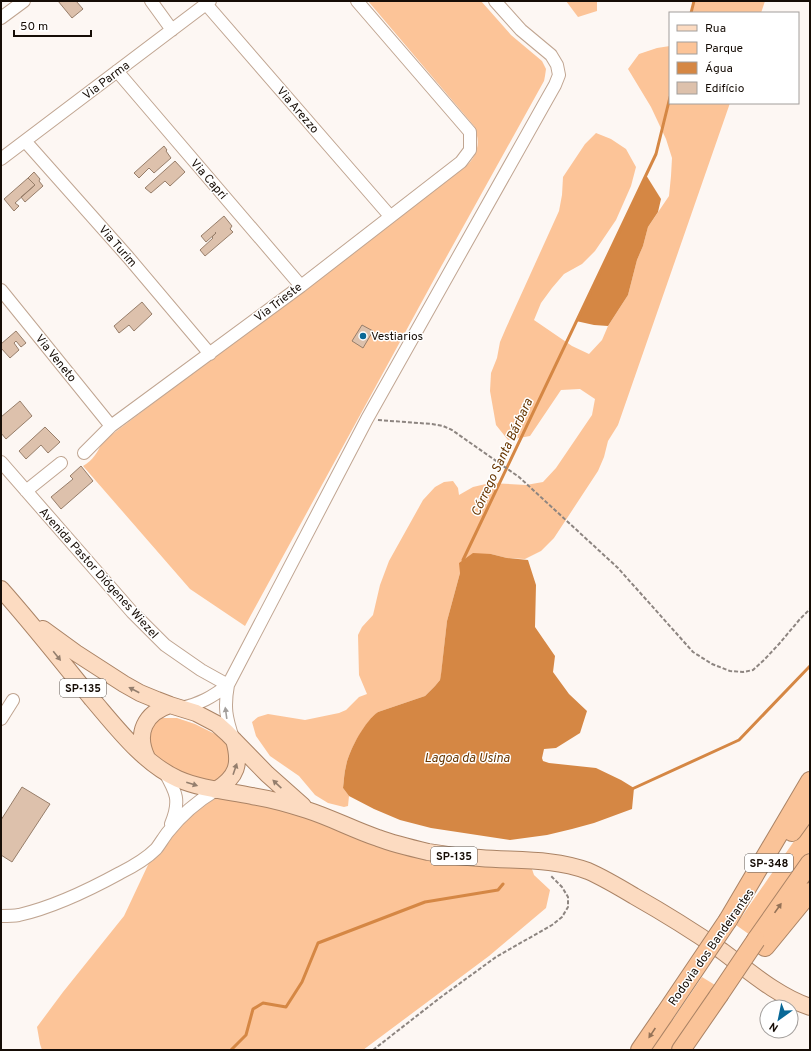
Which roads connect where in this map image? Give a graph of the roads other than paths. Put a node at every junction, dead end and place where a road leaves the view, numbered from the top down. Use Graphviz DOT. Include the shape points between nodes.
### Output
graph roads {
  1 [pos="24,1"];
  2 [pos="151,1"];
  3 [pos="357,1"];
  4 [pos="495,1"];
  5 [pos="208,3"];
  6 [pos="1,18"];
  7 [pos="172,30"];
  8 [pos="117,71"];
  9 [pos="25,141"];
  10 [pos="1,159"];
  11 [pos="390,216"];
  12 [pos="301,286"];
  13 [pos="1,290"];
  14 [pos="210,354"];
  15 [pos="111,426"];
  16 [pos="84,453"];
  17 [pos="1,462"];
  18 [pos="61,463"];
  19 [pos="26,491"];
  20 [pos="1,589"];
  21 [pos="24,615"];
  22 [pos="228,685"];
  23 [pos="13,700"];
  24 [pos="176,706"];
  25 [pos="1,718"];
  26 [pos="234,740"];
  27 [pos="147,758"];
  28 [pos="164,771"];
  29 [pos="810,781"];
  30 [pos="216,790"];
  31 [pos="810,807"];
  32 [pos="307,810"];
  33 [pos="167,832"];
  34 [pos="810,863"];
  35 [pos="606,880"];
  36 [pos="810,892"];
  37 [pos="1,916"];
  38 [pos="728,920"];
  39 [pos="760,943"];
  40 [pos="722,997"];
  41 [pos="776,999"];
  42 [pos="810,1007"];
  43 [pos="799,1012"];
  44 [pos="810,1016"];
  45 [pos="640,1050"];
  46 [pos="681,1050"];
  47 [pos="687,1050"];
  1 -- 6 [label="street"];
  2 -- 7 [label="street"];
  3 -- 11 [label="street, Via Trieste" via="470,132 470,150 461,162"];
  4 -- 22 [label="street" via="521,30 551,55 559,74 555,85 367,419"];
  5 -- 7 [label="street, Via Parma"];
  5 -- 11 [label="street, Via Arezzo"];
  7 -- 8 [label="street, Via Parma"];
  8 -- 9 [label="street, Via Parma"];
  8 -- 12 [label="street, Via Capri"];
  9 -- 10 [label="street, Via Parma"];
  9 -- 14 [label="street, Via Turim"];
  11 -- 12 [label="street, Via Trieste"];
  12 -- 14 [label="street, Via Trieste"];
  13 -- 15 [label="street, Via Veneto"];
  14 -- 15 [label="street, Via Trieste"];
  15 -- 16 [label="street, Via Trieste"];
  17 -- 19 [label="street, Avenida Pastor Diógenes Wiezel"];
  18 -- 19 [label="street"];
  19 -- 22 [label="street, Avenida Pastor Diógenes Wiezel" via="132,612 165,645"];
  20 -- 21 [label="main road, SP-135"];
  24 -- 21 [label="main road, SP-135, one-way" via="140,693 124,684 71,650"];
  21 -- 27 [label="main road, SP-135, one-way" via="116,727"];
  22 -- 24 [label="street" via="201,702 191,706"];
  26 -- 22 [label="street, one-way" via="225,705"];
  23 -- 25 [label="street"];
  24 -- 26 [label="main road, SP-135" via="196,712 217,724"];
  24 -- 27 [label="main road" via="162,707 144,725 141,742"];
  30 -- 26 [label="main road, one-way" via="231,778 236,769"];
  32 -- 26 [label="main road, SP-135, one-way"];
  27 -- 28 [label="main road, SP-135"];
  28 -- 30 [label="main road, SP-135, one-way" via="178,779"];
  28 -- 33 [label="street" via="176,794 177,804 176,813"];
  29 -- 38 [label="highway"];
  30 -- 32 [label="main road, SP-135" via="273,800"];
  30 -- 33 [label="street" via="186,810"];
  31 -- 38 [label="highway, Rodovia dos Bandeirantes / SP-348"];
  32 -- 35 [label="main road, SP-135" via="401,846 454,856 560,863"];
  33 -- 37 [label="street" via="155,850 143,859 91,888 18,916"];
  39 -- 34 [label="highway, SP-348, one-way"];
  35 -- 41 [label="main road, SP-135"];
  35 -- 42 [label="main road, SP-135" via="662,911 764,982"];
  36 -- 39 [label="highway"];
  38 -- 45 [label="highway, Rodovia dos Bandeirantes / SP-348, one-way, bridge"];
  39 -- 40 [label="highway, SP-348, bridge"];
  40 -- 46 [label="highway, SP-348"];
  40 -- 47 [label="highway"];
  43 -- 44 [label="main road, SP-135"];
}
